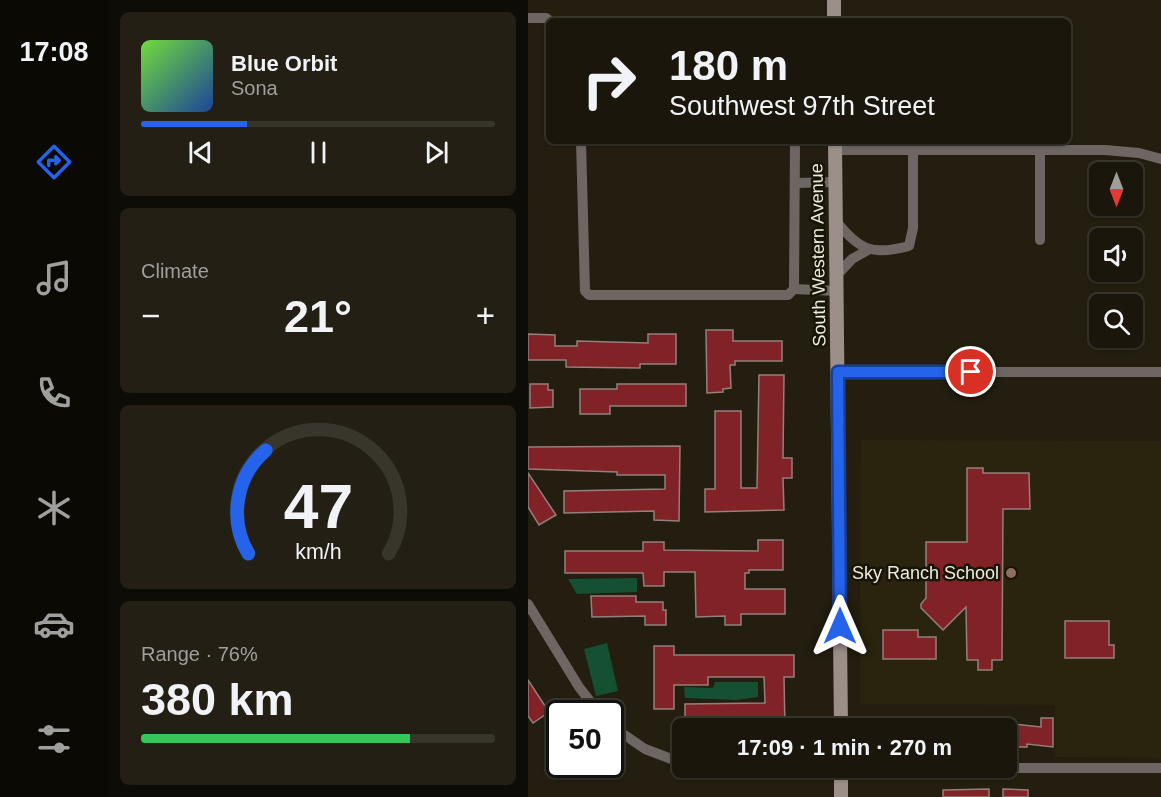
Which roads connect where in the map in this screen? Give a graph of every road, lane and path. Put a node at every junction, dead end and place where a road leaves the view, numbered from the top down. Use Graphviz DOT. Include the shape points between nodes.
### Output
graph roads {
  1 [pos="834,0"];
  2 [pos="528,18"];
  3 [pos="834,18"];
  4 [pos="546,19"];
  5 [pos="581,144"];
  6 [pos="795,144"];
  7 [pos="835,146"];
  8 [pos="913,146"];
  9 [pos="1040,146"];
  10 [pos="1161,159"];
  11 [pos="836,182"];
  12 [pos="796,183"];
  13 [pos="836,221"];
  14 [pos="1040,240"];
  15 [pos="868,250"];
  16 [pos="837,275"];
  17 [pos="794,289"];
  18 [pos="837,291"];
  19 [pos="838,372"];
  20 [pos="1161,372"];
  21 [pos="528,604"];
  22 [pos="589,700"];
  23 [pos="841,718"];
  24 [pos="624,735"];
  25 [pos="672,759"];
  26 [pos="1017,768"];
  27 [pos="1161,768"];
  28 [pos="841,778"];
  29 [pos="841,797"];
  1 -- 3 [label="main road"];
  2 -- 4 [label="street"];
  5 -- 17 [label="street" via="585,291 589,295 788,295"];
  6 -- 12 [label="street"];
  7 -- 8 [label="street"];
  7 -- 11 [label="main road, South Western Avenue"];
  8 -- 9 [label="street"];
  8 -- 15 [label="street" via="913,228 909,246"];
  9 -- 10 [label="street" via="1126,152"];
  9 -- 14 [label="street"];
  11 -- 12 [label="street"];
  11 -- 13 [label="main road, South Western Avenue"];
  12 -- 17 [label="street"];
  13 -- 15 [label="street" via="850,240"];
  13 -- 16 [label="main road, South Western Avenue"];
  15 -- 16 [label="street" via="852,259"];
  16 -- 18 [label="main road, South Western Avenue"];
  17 -- 18 [label="street"];
  18 -- 19 [label="main road, South Western Avenue"];
  19 -- 20 [label="street"];
  19 -- 23 [label="main road, South Western Avenue"];
  21 -- 22 [label="street"];
  24 -- 25 [label="street" via="645,749"];
  26 -- 27 [label="street"];
  28 -- 29 [label="main road"];
}
